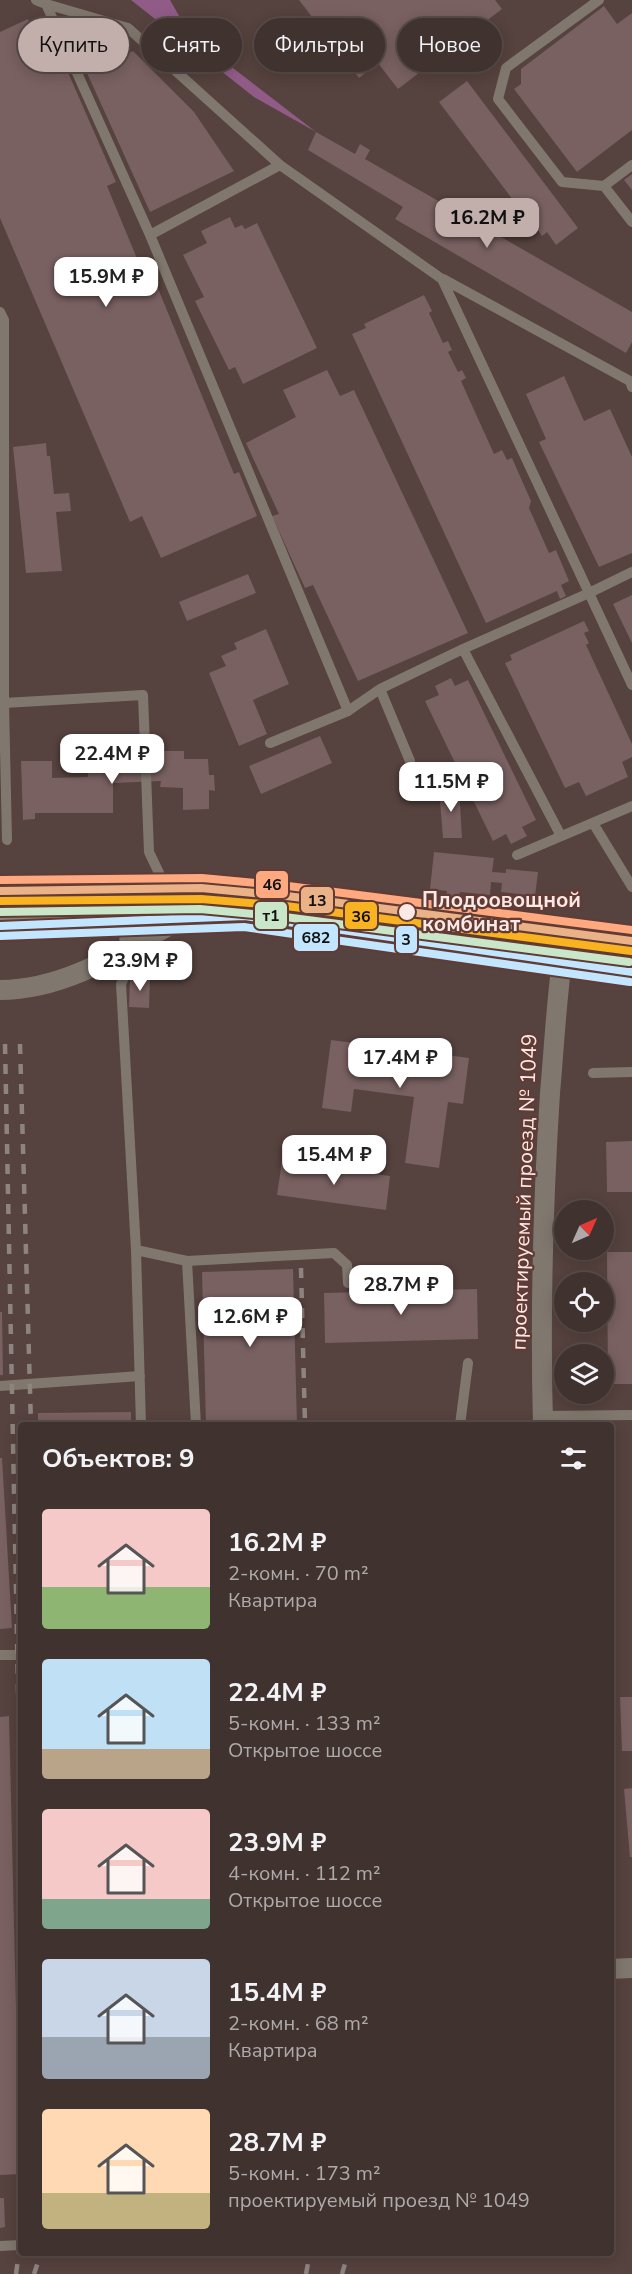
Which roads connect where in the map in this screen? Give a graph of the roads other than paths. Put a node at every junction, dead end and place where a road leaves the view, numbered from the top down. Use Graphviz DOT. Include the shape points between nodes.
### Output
graph roads {
  1 [pos="599,0"];
  2 [pos="41,2"];
  3 [pos="280,165"];
  4 [pos="632,165"];
  5 [pos="604,186"];
  6 [pos="632,222"];
  7 [pos="150,235"];
  8 [pos="442,279"];
  9 [pos="0,312"];
  10 [pos="631,384"];
  11 [pos="632,572"];
  12 [pos="589,593"];
  13 [pos="463,649"];
  14 [pos="632,685"];
  15 [pos="380,689"];
  16 [pos="4,704"];
  17 [pos="348,711"];
  18 [pos="270,744"];
  19 [pos="410,761"];
  20 [pos="632,806"];
  21 [pos="593,823"];
  22 [pos="561,836"];
  23 [pos="7,840"];
  24 [pos="517,855"];
  25 [pos="632,887"];
  26 [pos="181,918"];
  27 [pos="124,920"];
  28 [pos="0,926"];
  29 [pos="125,951"];
  30 [pos="562,961"];
  31 [pos="632,972"];
  32 [pos="0,990"];
  33 [pos="632,1072"];
  34 [pos="593,1073"];
  35 [pos="136,1250"];
  36 [pos="187,1261"];
  37 [pos="348,1283"];
  38 [pos="468,1363"];
  39 [pos="140,1376"];
  40 [pos="0,1386"];
  41 [pos="632,1415"];
  42 [pos="543,1421"];
  43 [pos="141,1422"];
  44 [pos="196,1422"];
  45 [pos="460,1422"];
  46 [pos="0,1655"];
  47 [pos="18,1655"];
  48 [pos="632,1968"];
  49 [pos="614,1969"];
  50 [pos="18,2245"];
  51 [pos="0,2246"];
  1 -- 5 [label="lane" via="506,68 498,99 562,182"];
  2 -- 3 [label="lane" via="128,28"];
  2 -- 7 [label="lane"];
  3 -- 7 [label="lane"];
  3 -- 8 [label="lane"];
  4 -- 5 [label="lane"];
  5 -- 6 [label="lane"];
  7 -- 17 [label="lane"];
  8 -- 10 [label="lane"];
  8 -- 12 [label="lane"];
  9 -- 16 [label="lane" via="4,320"];
  11 -- 12 [label="lane"];
  12 -- 13 [label="lane"];
  12 -- 14 [label="lane"];
  13 -- 15 [label="lane"];
  13 -- 22 [label="lane"];
  15 -- 17 [label="lane"];
  15 -- 19 [label="lane"];
  16 -- 23 [label="lane"];
  16 -- 26 [label="lane" via="143,695 149,852"];
  17 -- 18 [label="lane"];
  20 -- 21 [label="lane"];
  21 -- 22 [label="lane"];
  21 -- 25 [label="lane"];
  22 -- 24 [label="lane"];
  26 -- 27 [label="main road"];
  26 -- 29 [label="street"];
  26 -- 30 [label="main road" via="245,916"];
  27 -- 28 [label="main road"];
  27 -- 29 [label="lane"];
  29 -- 32 [label="street" via="61,981"];
  29 -- 35 [label="lane" via="121,984"];
  30 -- 31 [label="main road"];
  30 -- 42 [label="street, проектируемый проезд № 1049" via="545,1175"];
  33 -- 34 [label="lane"];
  35 -- 36 [label="lane"];
  35 -- 39 [label="lane"];
  36 -- 37 [label="lane" via="334,1253 347,1265"];
  36 -- 44 [label="lane"];
  38 -- 45 [label="lane"];
  39 -- 40 [label="lane"];
  39 -- 43 [label="lane"];
  41 -- 42 [label="lane"];
  46 -- 47 [label="lane"];
  48 -- 49 [label="street"];
  50 -- 51 [label="lane"];
}
